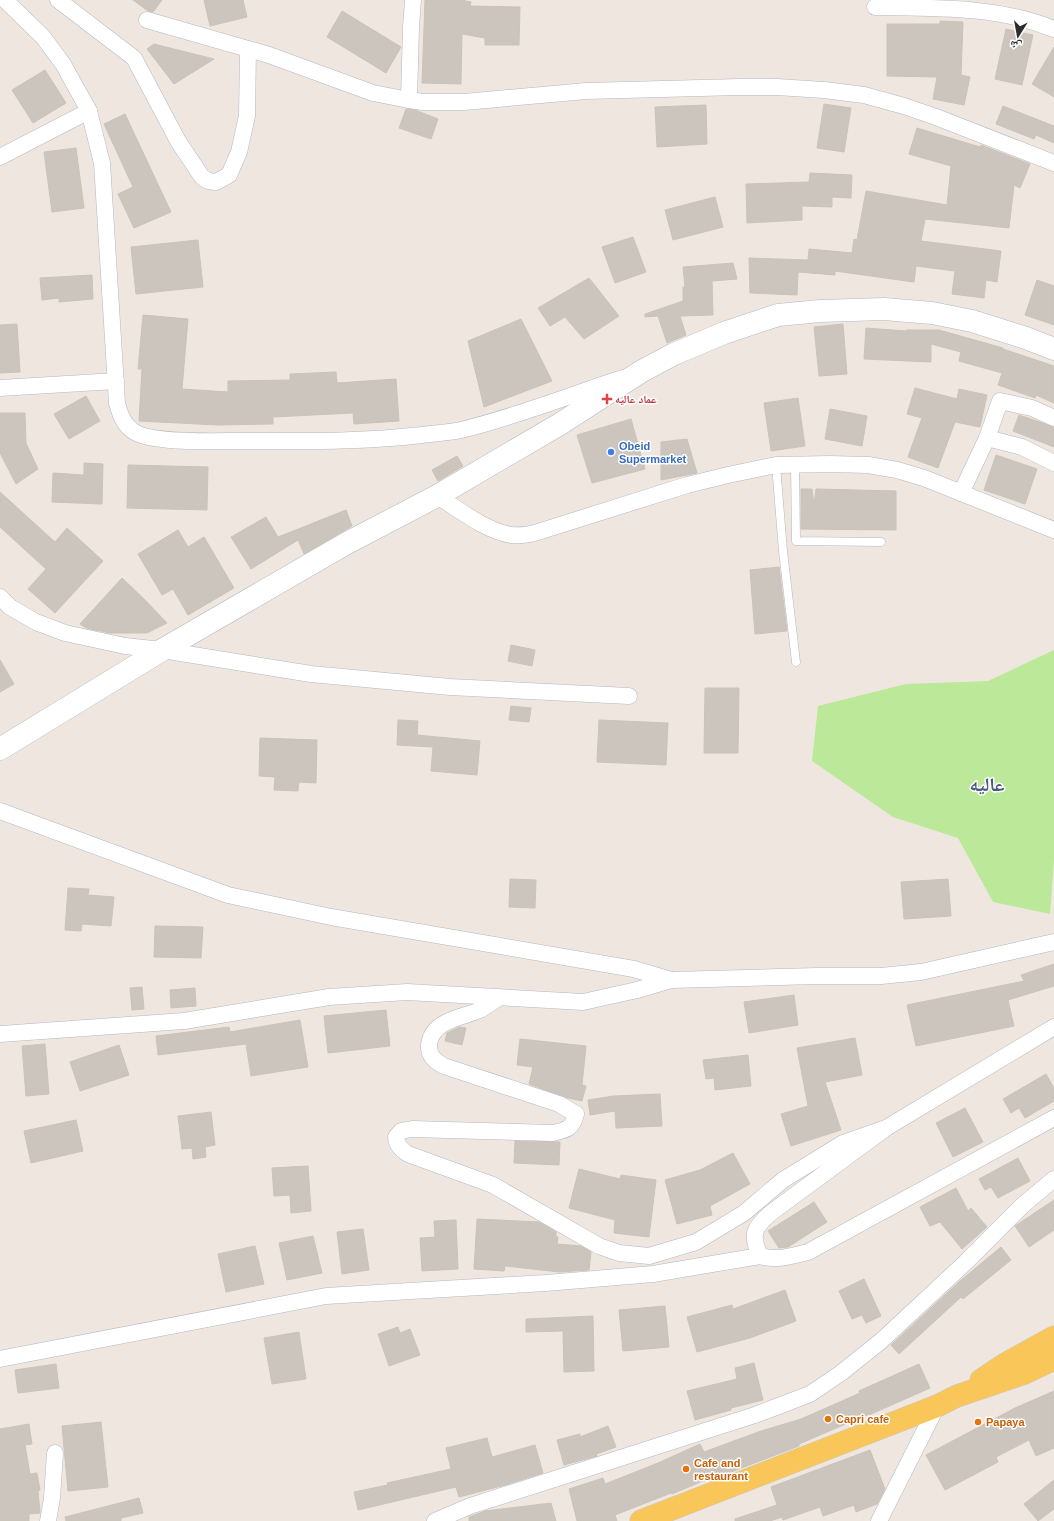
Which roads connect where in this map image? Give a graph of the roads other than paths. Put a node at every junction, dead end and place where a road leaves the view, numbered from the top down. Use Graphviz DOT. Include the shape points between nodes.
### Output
graph roads {
  1 [pos="5,0"];
  2 [pos="58,0"];
  3 [pos="413,0"];
  4 [pos="875,8"];
  5 [pos="147,20"];
  6 [pos="1054,29"];
  7 [pos="248,49"];
  8 [pos="409,100"];
  9 [pos="89,111"];
  10 [pos="0,157"];
  11 [pos="1054,163"];
  12 [pos="1054,349"];
  13 [pos="642,371"];
  14 [pos="116,381"];
  15 [pos="0,388"];
  16 [pos="1054,418"];
  17 [pos="987,438"];
  18 [pos="1054,463"];
  19 [pos="795,464"];
  20 [pos="776,465"];
  21 [pos="961,493"];
  22 [pos="437,496"];
  23 [pos="1054,530"];
  24 [pos="881,542"];
  25 [pos="0,597"];
  26 [pos="162,650"];
  27 [pos="796,662"];
  28 [pos="629,696"];
  29 [pos="0,749"];
  30 [pos="0,811"];
  31 [pos="1054,942"];
  32 [pos="671,980"];
  33 [pos="498,998"];
  34 [pos="1054,1027"];
  35 [pos="0,1034"];
  36 [pos="1054,1118"];
  37 [pos="886,1128"];
  38 [pos="1054,1179"];
  39 [pos="760,1256"];
  40 [pos="1054,1337"];
  41 [pos="0,1359"];
  42 [pos="1054,1359"];
  43 [pos="957,1396"];
  44 [pos="937,1406"];
  45 [pos="55,1453"];
  46 [pos="452,1518"];
  47 [pos="48,1521"];
  48 [pos="435,1521"];
  49 [pos="641,1521"];
  50 [pos="879,1521"];
  1 -- 9 [label="street" via="43,37 63,64"];
  2 -- 7 [label="street" via="134,58 178,140 202,177 208,181 216,182 229,175 239,152 247,116"];
  3 -- 8 [label="street"];
  4 -- 6 [label="street" via="976,10 1018,17"];
  5 -- 7 [label="street"];
  7 -- 8 [label="street" via="373,93"];
  8 -- 11 [label="street" via="464,102 586,91 739,87 824,90 864,95 904,106"];
  9 -- 10 [label="street"];
  9 -- 14 [label="street" via="102,163"];
  12 -- 13 [label="main road" via="972,321 932,313 884,309 820,311 778,315 674,354"];
  13 -- 14 [label="street" via="459,430 368,440 197,441 155,438 134,432 122,420 117,403"];
  13 -- 22 [label="main road" via="560,424"];
  14 -- 15 [label="street"];
  16 -- 17 [label="street" via="1032,408 1000,401"];
  17 -- 18 [label="street" via="1022,447"];
  17 -- 21 [label="street"];
  19 -- 20 [label="street"];
  19 -- 21 [label="street" via="868,465 924,478"];
  19 -- 24 [label="lane" via="796,541"];
  20 -- 22 [label="street" via="687,485 526,535 511,535 494,529 476,521"];
  20 -- 27 [label="lane"];
  21 -- 23 [label="street"];
  22 -- 26 [label="main road" via="347,543"];
  25 -- 26 [label="street" via="10,607 36,622 65,633 125,646"];
  26 -- 28 [label="street" via="318,675 457,688"];
  26 -- 29 [label="main road"];
  30 -- 32 [label="street" via="228,895 331,917 628,968"];
  31 -- 32 [label="street" via="921,972 881,976"];
  32 -- 33 [label="street" via="582,1002"];
  33 -- 35 [label="street" via="407,992 329,997 184,1022"];
  33 -- 37 [label="street" via="480,1010 440,1026 430,1040 430,1054 435,1061 444,1066 559,1104 576,1114 574,1122 567,1130 553,1133 412,1129 401,1131 396,1136 397,1144 408,1154 493,1185 599,1246 619,1253 649,1256 696,1242 744,1213 783,1180 843,1143"];
  34 -- 37 [label="street"];
  36 -- 39 [label="street" via="808,1252 783,1258 770,1259"];
  37 -- 39 [label="street" via="762,1221 757,1228 754,1242"];
  38 -- 46 [label="street" via="1023,1205 881,1341 841,1374 810,1394 755,1415 470,1506"];
  39 -- 41 [label="street" via="653,1274 326,1296"];
  40 -- 43 [label="main road" via="1005,1364"];
  42 -- 43 [label="main road" via="1025,1373"];
  43 -- 44 [label="main road"];
  44 -- 49 [label="main road"];
  44 -- 50 [label="street"];
  45 -- 47 [label="street"];
  46 -- 48 [label="street"];
}
